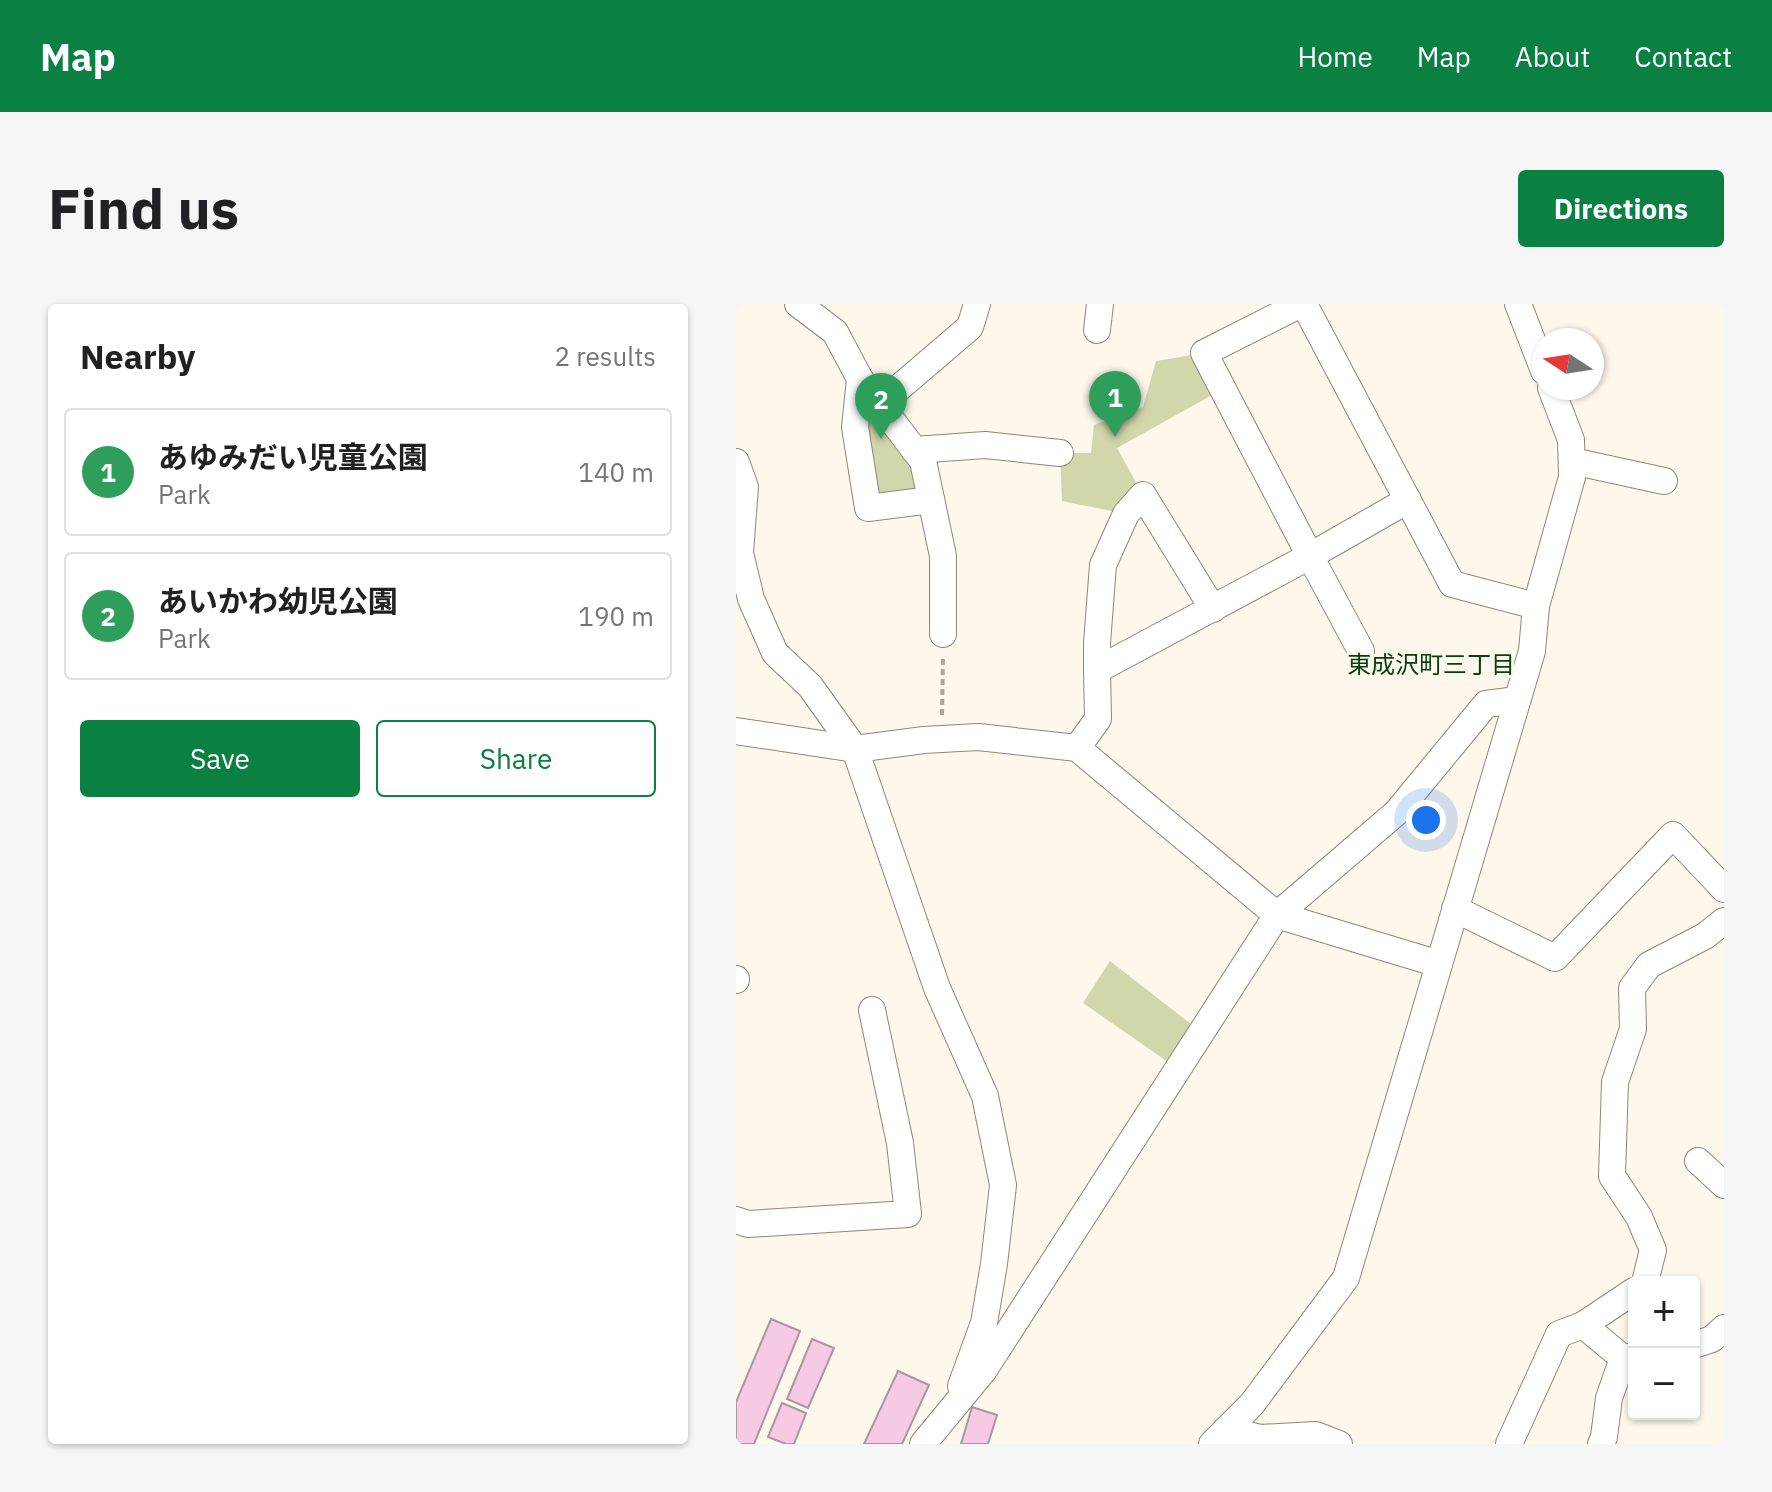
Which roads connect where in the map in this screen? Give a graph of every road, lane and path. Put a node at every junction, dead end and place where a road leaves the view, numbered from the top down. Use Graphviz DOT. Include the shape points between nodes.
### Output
graph roads {
  1 [pos="798,304"];
  2 [pos="977,304"];
  3 [pos="1100,304"];
  4 [pos="1303,304"];
  5 [pos="1518,304"];
  6 [pos="1268,311"];
  7 [pos="1097,330"];
  8 [pos="1532,340"];
  9 [pos="860,379"];
  10 [pos="1556,400"];
  11 [pos="880,404"];
  12 [pos="914,450"];
  13 [pos="1060,453"];
  14 [pos="1572,461"];
  15 [pos="736,462"];
  16 [pos="1664,481"];
  17 [pos="931,500"];
  18 [pos="1408,500"];
  19 [pos="1310,556"];
  20 [pos="1536,606"];
  21 [pos="1213,609"];
  22 [pos="943,634"];
  23 [pos="1361,651"];
  24 [pos="1097,670"];
  25 [pos="1517,700"];
  26 [pos="736,731"];
  27 [pos="941,739"];
  28 [pos="1077,748"];
  29 [pos="855,749"];
  30 [pos="1724,889"];
  31 [pos="1455,909"];
  32 [pos="1277,915"];
  33 [pos="1724,921"];
  34 [pos="1439,964"];
  35 [pos="872,1010"];
  36 [pos="1698,1161"];
  37 [pos="1724,1185"];
  38 [pos="736,1220"];
  39 [pos="1646,1276"];
  40 [pos="1628,1295"];
  41 [pos="1583,1325"];
  42 [pos="1724,1328"];
  43 [pos="1700,1343"];
  44 [pos="1628,1356"];
  45 [pos="1628,1359"];
  46 [pos="950,1411"];
  47 [pos="1219,1437"];
  48 [pos="923,1444"];
  49 [pos="1339,1444"];
  50 [pos="1509,1444"];
  51 [pos="1601,1444"];
  1 -- 9 [label="street" via="835,332"];
  2 -- 11 [label="street" via="970,327"];
  3 -- 7 [label="street"];
  4 -- 6 [label="street"];
  4 -- 18 [label="street"];
  5 -- 8 [label="street"];
  6 -- 19 [label="street" via="1204,353"];
  9 -- 11 [label="street"];
  9 -- 17 [label="street" via="855,427 868,508"];
  10 -- 14 [label="street" via="1571,440"];
  11 -- 12 [label="street"];
  12 -- 13 [label="street" via="985,445"];
  12 -- 17 [label="street" via="923,461"];
  14 -- 16 [label="street"];
  14 -- 20 [label="street"];
  15 -- 29 [label="street" via="745,487 740,553 751,599 775,653 810,686"];
  17 -- 22 [label="street" via="943,556"];
  18 -- 19 [label="street"];
  18 -- 20 [label="street" via="1452,584"];
  19 -- 21 [label="street"];
  19 -- 23 [label="street"];
  20 -- 25 [label="street" via="1532,651"];
  21 -- 24 [label="street"];
  21 -- 24 [label="street" via="1143,495 1126,514 1103,565"];
  22 -- 27 [label="path"];
  24 -- 28 [label="street" via="1098,719"];
  25 -- 31 [label="street"];
  25 -- 32 [label="street" via="1486,704 1397,812"];
  26 -- 29 [label="street"];
  27 -- 28 [label="street" via="978,737"];
  27 -- 29 [label="street"];
  28 -- 32 [label="street"];
  29 -- 46 [label="street" via="937,988 985,1096 1003,1185 984,1323"];
  30 -- 31 [label="street" via="1673,835 1555,958"];
  31 -- 34 [label="street"];
  32 -- 34 [label="street"];
  32 -- 46 [label="street" via="984,1370"];
  33 -- 39 [label="street" via="1649,965 1632,988 1633,1029 1615,1082 1612,1176 1653,1250"];
  34 -- 47 [label="street" via="1346,1278 1252,1404"];
  35 -- 38 [label="street" via="900,1143 908,1214 748,1224"];
  36 -- 37 [label="street"];
  40 -- 41 [label="street"];
  41 -- 44 [label="street"];
  41 -- 50 [label="street" via="1559,1334"];
  42 -- 43 [label="street"];
  45 -- 51 [label="street" via="1609,1398"];
  46 -- 48 [label="street"];
  47 -- 49 [label="street" via="1316,1435"];
}
